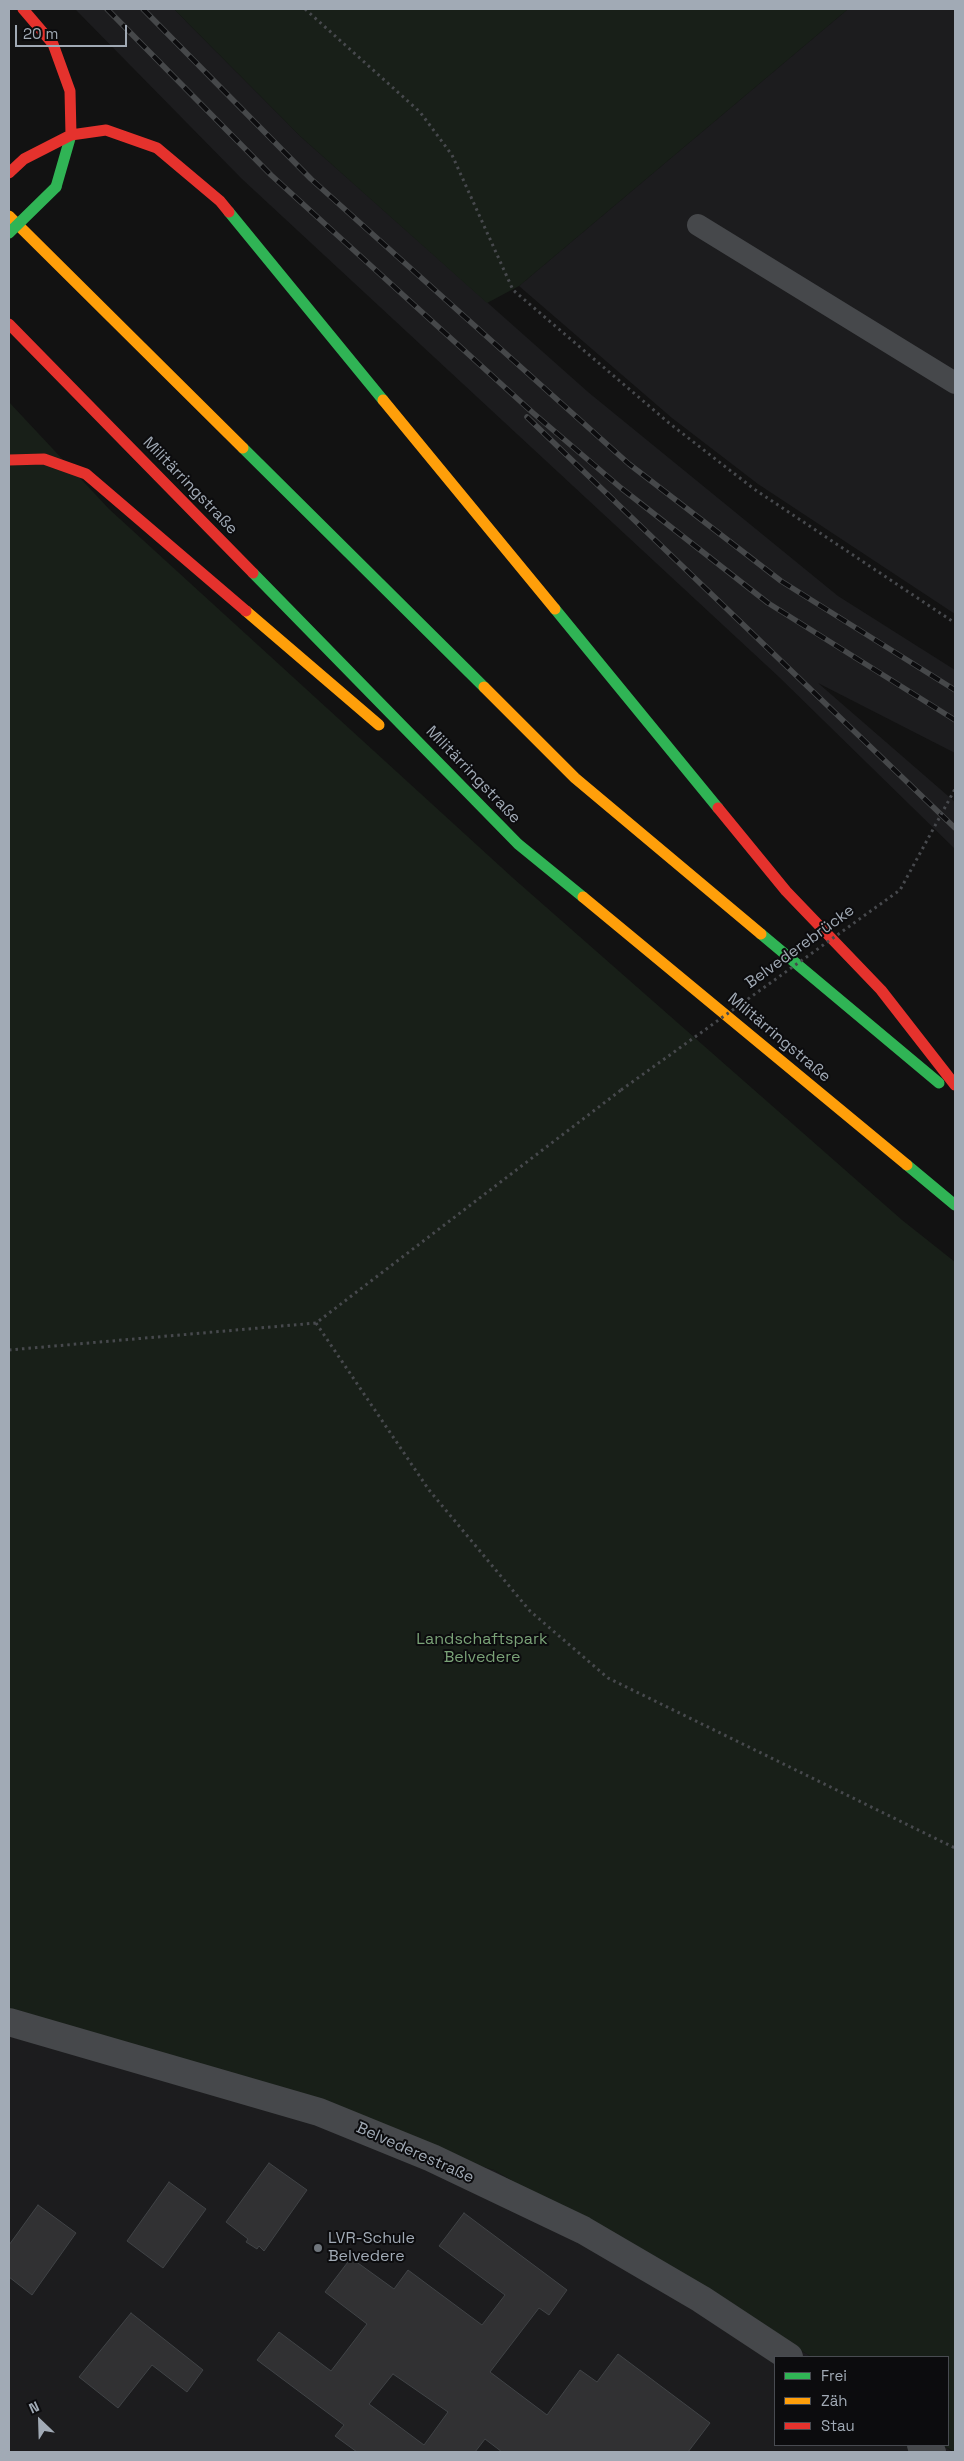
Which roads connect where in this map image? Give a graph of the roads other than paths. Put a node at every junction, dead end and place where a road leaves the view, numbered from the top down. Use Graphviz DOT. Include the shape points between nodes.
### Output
graph roads {
  1 [pos="23,9"];
  2 [pos="71,135"];
  3 [pos="9,174"];
  4 [pos="9,216"];
  5 [pos="698,225"];
  6 [pos="9,233"];
  7 [pos="9,324"];
  8 [pos="955,383"];
  9 [pos="9,460"];
  10 [pos="389,734"];
  11 [pos="412,753"];
  12 [pos="518,844"];
  13 [pos="955,1085"];
  14 [pos="955,1096"];
  15 [pos="955,1205"];
  16 [pos="9,2022"];
  17 [pos="787,2356"];
  1 -- 2 [label="main road" via="53,44 70,91"];
  2 -- 3 [label="main road" via="24,159"];
  2 -- 6 [label="main road, bridge" via="56,187"];
  2 -- 13 [label="main road" via="106,130 157,148 220,201 780,883 882,990"];
  4 -- 14 [label="main road" via="575,778"];
  5 -- 8 [label="lane"];
  7 -- 12 [label="main road, Militärringstraße"];
  9 -- 10 [label="main road" via="44,459 86,474"];
  11 -- 12 [label="main road"];
  12 -- 15 [label="main road, Militärringstraße"];
  16 -- 17 [label="street, Belvederestraße" via="319,2112 432,2158 583,2230 701,2299"];
}
